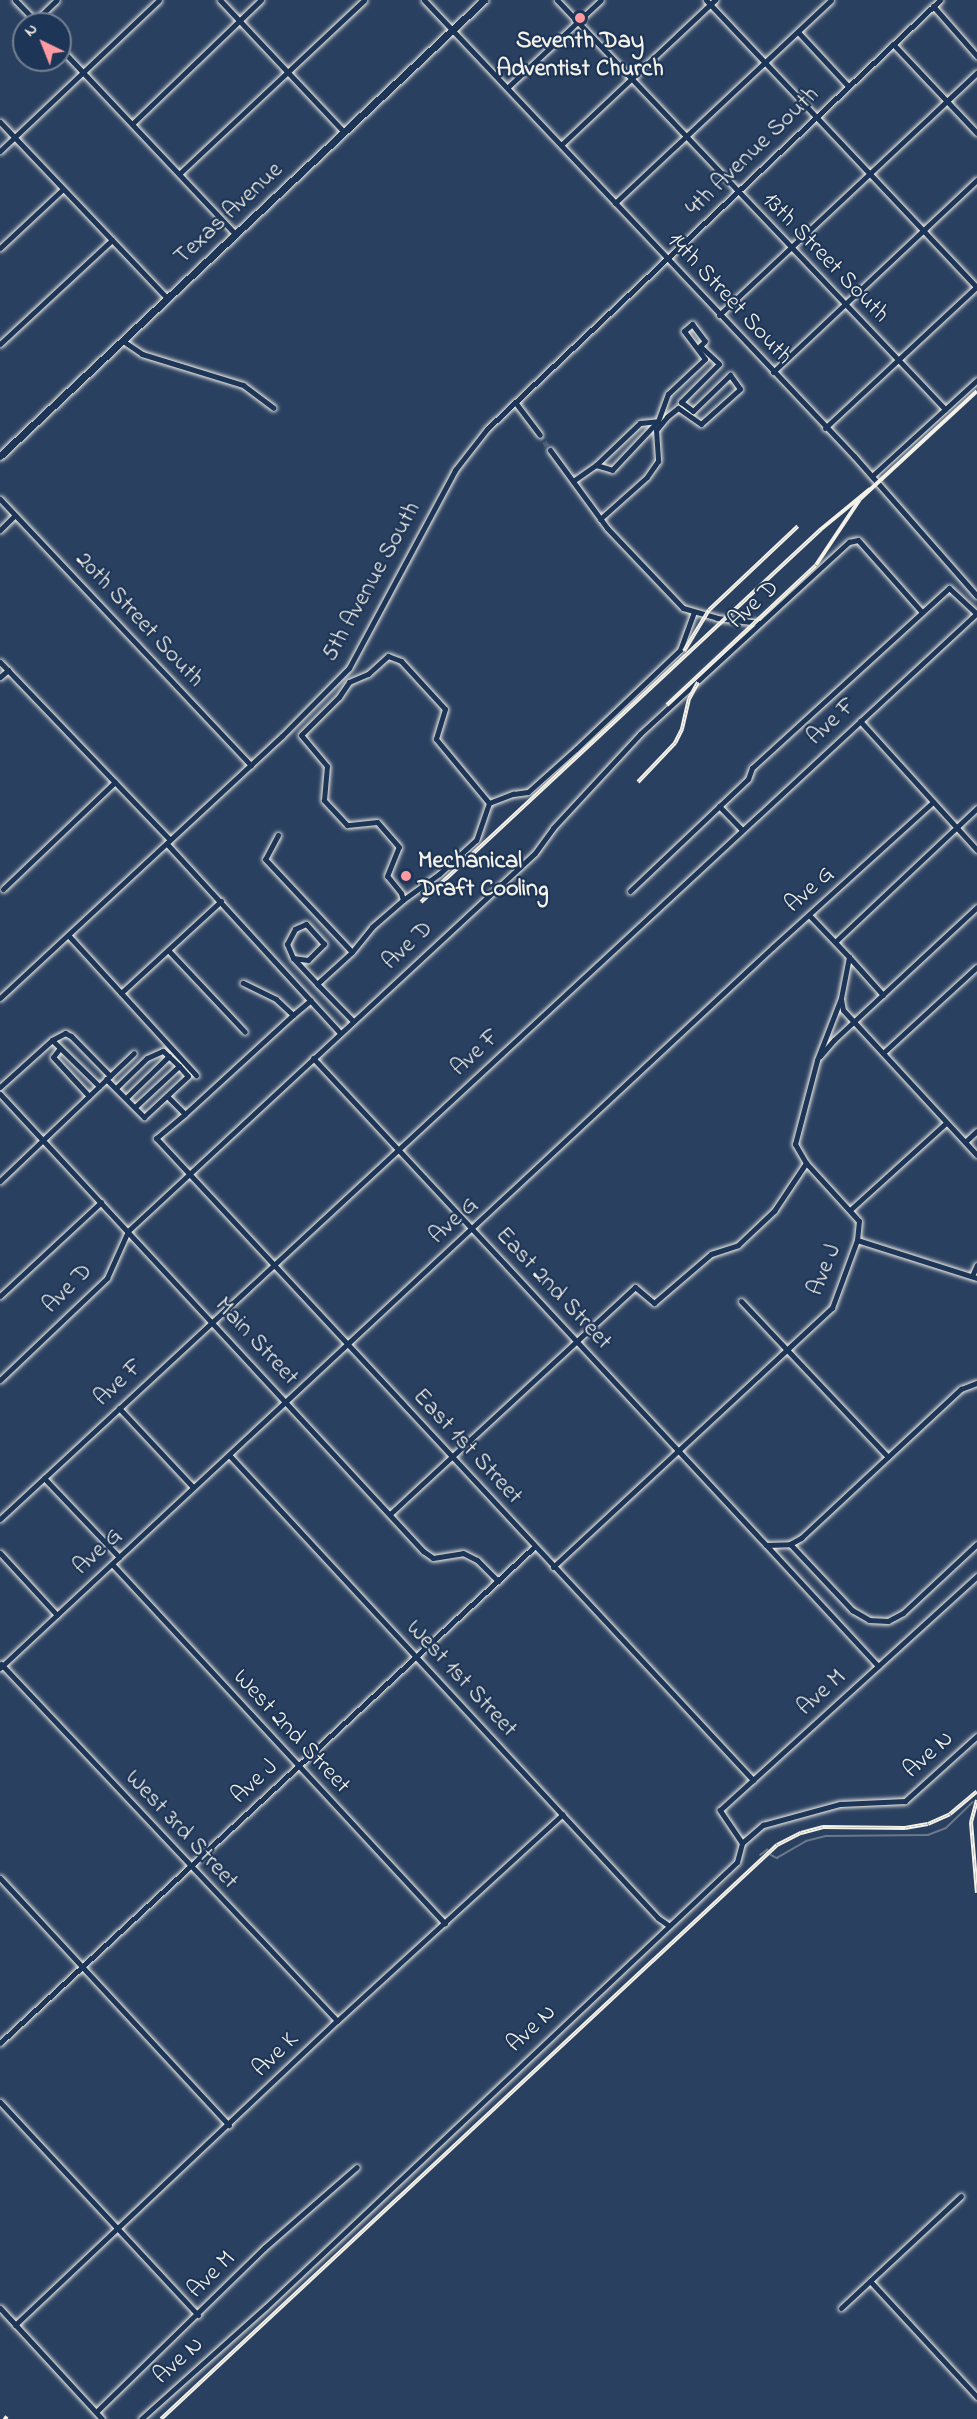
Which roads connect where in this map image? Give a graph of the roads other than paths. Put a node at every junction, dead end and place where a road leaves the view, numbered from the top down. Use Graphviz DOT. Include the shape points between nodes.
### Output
graph roads {
  1 [pos="15,0"];
  2 [pos="57,0"];
  3 [pos="159,0"];
  4 [pos="220,0"];
  5 [pos="261,0"];
  6 [pos="364,0"];
  7 [pos="424,0"];
  8 [pos="484,0"];
  9 [pos="557,0"];
  10 [pos="601,0"];
  11 [pos="831,0"];
  12 [pos="940,0"];
  13 [pos="710,2"];
  14 [pos="933,6"];
  15 [pos="26,12"];
  16 [pos="46,12"];
  17 [pos="239,21"];
  18 [pos="577,23"];
  19 [pos="452,30"];
  20 [pos="798,32"];
  21 [pos="893,44"];
  22 [pos="977,56"];
  23 [pos="72,61"];
  24 [pos="764,62"];
  25 [pos="83,72"];
  26 [pos="288,72"];
  27 [pos="977,73"];
  28 [pos="631,80"];
  29 [pos="848,86"];
  30 [pos="508,87"];
  31 [pos="947,101"];
  32 [pos="816,117"];
  33 [pos="0,122"];
  34 [pos="132,124"];
  35 [pos="344,132"];
  36 [pos="977,132"];
  37 [pos="685,136"];
  38 [pos="14,137"];
  39 [pos="561,145"];
  40 [pos="0,151"];
  41 [pos="179,174"];
  42 [pos="869,174"];
  43 [pos="977,180"];
  44 [pos="63,189"];
  45 [pos="738,192"];
  46 [pos="615,203"];
  47 [pos="923,231"];
  48 [pos="236,235"];
  49 [pos="112,240"];
  50 [pos="0,248"];
  51 [pos="791,248"];
  52 [pos="667,260"];
  53 [pos="976,287"];
  54 [pos="168,299"];
  55 [pos="845,304"];
  56 [pos="719,315"];
  57 [pos="123,341"];
  58 [pos="0,344"];
  59 [pos="898,360"];
  60 [pos="773,372"];
  61 [pos="977,380"];
  62 [pos="515,402"];
  63 [pos="273,408"];
  64 [pos="945,409"];
  65 [pos="658,421"];
  66 [pos="825,428"];
  67 [pos="487,429"];
  68 [pos="540,435"];
  69 [pos="550,450"];
  70 [pos="2,451"];
  71 [pos="596,465"];
  72 [pos="873,476"];
  73 [pos="573,481"];
  74 [pos="0,499"];
  75 [pos="15,515"];
  76 [pos="600,519"];
  77 [pos="0,530"];
  78 [pos="977,596"];
  79 [pos="694,612"];
  80 [pos="922,612"];
  81 [pos="976,614"];
  82 [pos="760,623"];
  83 [pos="0,662"];
  84 [pos="8,670"];
  85 [pos="0,677"];
  86 [pos="860,721"];
  87 [pos="251,765"];
  88 [pos="115,783"];
  89 [pos="933,802"];
  90 [pos="489,803"];
  91 [pos="719,806"];
  92 [pos="977,808"];
  93 [pos="956,827"];
  94 [pos="742,830"];
  95 [pos="278,836"];
  96 [pos="168,842"];
  97 [pos="977,850"];
  98 [pos="3,889"];
  99 [pos="630,891"];
  100 [pos="403,900"];
  101 [pos="221,901"];
  102 [pos="977,907"];
  103 [pos="809,915"];
  104 [pos="68,935"];
  105 [pos="835,942"];
  106 [pos="168,950"];
  107 [pos="352,951"];
  108 [pos="849,957"];
  109 [pos="293,958"];
  110 [pos="977,967"];
  111 [pos="243,983"];
  112 [pos="317,984"];
  113 [pos="121,993"];
  114 [pos="883,995"];
  115 [pos="0,998"];
  116 [pos="841,998"];
  117 [pos="311,1000"];
  118 [pos="293,1015"];
  119 [pos="353,1021"];
  120 [pos="855,1023"];
  121 [pos="245,1032"];
  122 [pos="340,1033"];
  123 [pos="52,1040"];
  124 [pos="60,1048"];
  125 [pos="134,1053"];
  126 [pos="883,1053"];
  127 [pos="169,1056"];
  128 [pos="314,1058"];
  129 [pos="817,1060"];
  130 [pos="179,1066"];
  131 [pos="196,1075"];
  132 [pos="108,1077"];
  133 [pos="99,1086"];
  134 [pos="0,1087"];
  135 [pos="116,1088"];
  136 [pos="0,1094"];
  137 [pos="89,1096"];
  138 [pos="167,1096"];
  139 [pos="126,1098"];
  140 [pos="135,1107"];
  141 [pos="184,1114"];
  142 [pos="946,1123"];
  143 [pos="977,1131"];
  144 [pos="43,1140"];
  145 [pos="965,1142"];
  146 [pos="399,1148"];
  147 [pos="977,1155"];
  148 [pos="806,1163"];
  149 [pos="189,1174"];
  150 [pos="0,1181"];
  151 [pos="101,1202"];
  152 [pos="850,1210"];
  153 [pos="472,1228"];
  154 [pos="128,1231"];
  155 [pos="856,1240"];
  156 [pos="273,1265"];
  157 [pos="977,1265"];
  158 [pos="974,1277"];
  159 [pos="0,1296"];
  160 [pos="741,1301"];
  161 [pos="212,1321"];
  162 [pos="576,1341"];
  163 [pos="347,1345"];
  164 [pos="787,1350"];
  165 [pos="0,1380"];
  166 [pos="977,1383"];
  167 [pos="287,1402"];
  168 [pos="119,1408"];
  169 [pos="679,1450"];
  170 [pos="230,1456"];
  171 [pos="888,1457"];
  172 [pos="453,1458"];
  173 [pos="44,1478"];
  174 [pos="194,1487"];
  175 [pos="390,1514"];
  176 [pos="0,1519"];
  177 [pos="790,1544"];
  178 [pos="977,1544"];
  179 [pos="766,1545"];
  180 [pos="535,1546"];
  181 [pos="0,1552"];
  182 [pos="119,1557"];
  183 [pos="112,1564"];
  184 [pos="553,1567"];
  185 [pos="977,1576"];
  186 [pos="498,1581"];
  187 [pos="57,1615"];
  188 [pos="416,1656"];
  189 [pos="1,1666"];
  190 [pos="878,1666"];
  191 [pos="977,1736"];
  192 [pos="298,1766"];
  193 [pos="753,1780"];
  194 [pos="563,1814"];
  195 [pos="742,1843"];
  196 [pos="190,1867"];
  197 [pos="0,1878"];
  198 [pos="445,1923"];
  199 [pos="668,1925"];
  200 [pos="82,1968"];
  201 [pos="337,2021"];
  202 [pos="0,2043"];
  203 [pos="0,2102"];
  204 [pos="229,2125"];
  205 [pos="357,2167"];
  206 [pos="961,2196"];
  207 [pos="118,2229"];
  208 [pos="870,2281"];
  209 [pos="0,2308"];
  210 [pos="841,2308"];
  211 [pos="198,2315"];
  212 [pos="15,2325"];
  213 [pos="977,2397"];
  214 [pos="96,2412"];
  215 [pos="102,2419"];
  216 [pos="141,2419"];
  1 -- 15 [label="street"];
  2 -- 16 [label="street"];
  3 -- 25 [label="street"];
  4 -- 17 [label="street"];
  5 -- 17 [label="street"];
  6 -- 26 [label="street"];
  7 -- 19 [label="street, 14th Street South"];
  8 -- 19 [label="main road, Texas Avenue"];
  9 -- 18 [label="street, 13th Street South"];
  10 -- 18 [label="street"];
  11 -- 20 [label="street"];
  12 -- 14 [label="street, 4th Avenue South"];
  13 -- 24 [label="street"];
  13 -- 28 [label="street"];
  14 -- 21 [label="street, 4th Avenue South"];
  14 -- 22 [label="street"];
  17 -- 26 [label="street"];
  17 -- 34 [label="street"];
  18 -- 28 [label="street, 13th Street South"];
  18 -- 30 [label="street"];
  19 -- 30 [label="street, 14th Street South"];
  19 -- 35 [label="main road, Texas Avenue"];
  20 -- 24 [label="street"];
  20 -- 29 [label="street"];
  21 -- 29 [label="street, 4th Avenue South"];
  21 -- 31 [label="street"];
  23 -- 25 [label="street"];
  24 -- 32 [label="street"];
  24 -- 37 [label="street"];
  25 -- 34 [label="street"];
  25 -- 38 [label="street"];
  26 -- 35 [label="street"];
  26 -- 41 [label="street"];
  27 -- 31 [label="street"];
  28 -- 37 [label="street, 13th Street South"];
  28 -- 39 [label="street"];
  29 -- 32 [label="street, 4th Avenue South"];
  30 -- 39 [label="street, 14th Street South"];
  31 -- 36 [label="street"];
  31 -- 42 [label="street"];
  32 -- 42 [label="street"];
  32 -- 45 [label="street, 4th Avenue South"];
  33 -- 38 [label="street"];
  34 -- 41 [label="street"];
  35 -- 48 [label="main road, Texas Avenue"];
  37 -- 45 [label="street, 13th Street South"];
  37 -- 46 [label="street"];
  38 -- 40 [label="street"];
  38 -- 44 [label="street"];
  39 -- 46 [label="street, 14th Street South"];
  41 -- 48 [label="street"];
  42 -- 47 [label="street"];
  42 -- 51 [label="street"];
  43 -- 47 [label="street"];
  44 -- 49 [label="street"];
  44 -- 50 [label="street"];
  45 -- 51 [label="street, 13th Street South"];
  45 -- 52 [label="street, 4th Avenue South"];
  46 -- 52 [label="street, 14th Street South"];
  47 -- 53 [label="street"];
  47 -- 55 [label="street"];
  48 -- 54 [label="main road, Texas Avenue"];
  49 -- 54 [label="street"];
  49 -- 58 [label="street"];
  51 -- 55 [label="street, 13th Street South"];
  51 -- 56 [label="street"];
  52 -- 56 [label="street, 14th Street South"];
  52 -- 62 [label="street, 4th Avenue South"];
  53 -- 59 [label="street"];
  54 -- 57 [label="main road, Texas Avenue"];
  55 -- 59 [label="street, 13th Street South"];
  55 -- 60 [label="street"];
  56 -- 60 [label="street, 14th Street South"];
  57 -- 63 [label="street" via="142,354 243,385"];
  57 -- 70 [label="main road, Texas Avenue"];
  59 -- 64 [label="street, 13th Street South"];
  59 -- 66 [label="street"];
  60 -- 66 [label="street, 14th Street South"];
  61 -- 64 [label="street"];
  62 -- 67 [label="street, 4th Avenue South"];
  62 -- 68 [label="street"];
  64 -- 72 [label="street"];
  65 -- 71 [label="street" via="640,423"];
  65 -- 71 [label="street" via="612,470"];
  65 -- 76 [label="street" via="668,394 705,359 684,331 692,324 705,341 700,346 719,363 681,402 693,411 730,375 740,389 700,424 678,408 667,417 656,430 658,461"];
  66 -- 72 [label="street, 14th Street South"];
  67 -- 87 [label="street, 5th Avenue South" via="455,470 349,668"];
  69 -- 73 [label="street"];
  71 -- 73 [label="street"];
  72 -- 78 [label="street, 14th Street South"];
  73 -- 76 [label="street"];
  74 -- 75 [label="street, 20th Street South"];
  75 -- 77 [label="street"];
  75 -- 87 [label="street, 20th Street South"];
  76 -- 79 [label="street" via="683,608"];
  79 -- 82 [label="street"];
  79 -- 90 [label="street" via="680,650 576,749 528,792"];
  80 -- 81 [label="street" via="950,588"];
  80 -- 82 [label="street, Ave D" via="858,540 849,542"];
  80 -- 91 [label="street" via="752,768 748,779"];
  81 -- 86 [label="street, Ave F"];
  82 -- 119 [label="street, Ave D" via="640,734 534,853"];
  83 -- 84 [label="street"];
  84 -- 85 [label="street"];
  84 -- 88 [label="street"];
  86 -- 89 [label="street"];
  86 -- 94 [label="street, Ave F"];
  87 -- 96 [label="street, 5th Avenue South"];
  88 -- 96 [label="street"];
  88 -- 98 [label="street"];
  89 -- 93 [label="street"];
  89 -- 103 [label="street, Ave G"];
  90 -- 100 [label="street" via="476,840"];
  90 -- 100 [label="street" via="436,739 445,710 401,661 388,656 368,674 350,682 301,735 327,766 324,800 347,825 377,822 399,847 387,876 402,893"];
  91 -- 94 [label="street"];
  91 -- 99 [label="street"];
  92 -- 93 [label="street"];
  93 -- 97 [label="street"];
  93 -- 105 [label="street"];
  94 -- 146 [label="street, Ave F"];
  95 -- 107 [label="street" via="265,859"];
  96 -- 101 [label="street"];
  96 -- 104 [label="street, 5th Avenue South"];
  100 -- 107 [label="street"];
  101 -- 106 [label="street"];
  101 -- 117 [label="street"];
  102 -- 114 [label="street"];
  103 -- 105 [label="street"];
  103 -- 153 [label="street, Ave G"];
  104 -- 113 [label="street"];
  104 -- 115 [label="street, 5th Avenue South"];
  105 -- 108 [label="street"];
  106 -- 113 [label="street"];
  106 -- 121 [label="street"];
  107 -- 112 [label="street"];
  108 -- 114 [label="street"];
  108 -- 116 [label="street, Ave J"];
  109 -- 109 [label="street" via="308,960 324,944 306,924 295,928 287,945"];
  109 -- 112 [label="street"];
  110 -- 126 [label="street"];
  111 -- 118 [label="street" via="276,999"];
  112 -- 119 [label="street"];
  113 -- 131 [label="street"];
  114 -- 120 [label="street"];
  116 -- 120 [label="street" via="843,1010"];
  116 -- 129 [label="street, Ave J"];
  117 -- 118 [label="street"];
  117 -- 122 [label="street"];
  118 -- 141 [label="street"];
  119 -- 122 [label="street, Ave D"];
  120 -- 126 [label="street"];
  120 -- 129 [label="street"];
  122 -- 128 [label="street, Ave D"];
  123 -- 124 [label="street"];
  123 -- 132 [label="street" via="65,1033"];
  123 -- 134 [label="street"];
  124 -- 133 [label="street"];
  124 -- 137 [label="street" via="53,1057"];
  125 -- 132 [label="street"];
  126 -- 142 [label="street"];
  127 -- 130 [label="street"];
  127 -- 135 [label="street" via="163,1051 147,1058"];
  127 -- 139 [label="street"];
  128 -- 146 [label="street, East 2nd Street"];
  128 -- 149 [label="street, Ave D"];
  129 -- 148 [label="street, Ave J" via="795,1144"];
  130 -- 138 [label="street" via="188,1076"];
  130 -- 140 [label="street"];
  132 -- 133 [label="street"];
  132 -- 135 [label="street"];
  133 -- 137 [label="street"];
  135 -- 139 [label="street"];
  136 -- 144 [label="street, Main Street"];
  137 -- 144 [label="street"];
  138 -- 140 [label="street" via="144,1117"];
  138 -- 141 [label="street"];
  139 -- 140 [label="street"];
  141 -- 149 [label="street, East 1st Street" via="156,1138"];
  142 -- 145 [label="street"];
  142 -- 152 [label="street"];
  143 -- 145 [label="street"];
  144 -- 150 [label="street"];
  144 -- 151 [label="street, Main Street"];
  145 -- 147 [label="street"];
  146 -- 153 [label="street, East 2nd Street"];
  146 -- 156 [label="street, Ave F"];
  148 -- 152 [label="street, Ave J"];
  148 -- 162 [label="street" via="774,1211 738,1245 711,1254 654,1303 635,1287"];
  149 -- 154 [label="street, Ave D"];
  149 -- 156 [label="street, East 1st Street"];
  151 -- 154 [label="street, Main Street"];
  151 -- 159 [label="street"];
  152 -- 155 [label="street, Ave J" via="859,1221"];
  153 -- 162 [label="street, East 2nd Street"];
  153 -- 163 [label="street, Ave G"];
  154 -- 161 [label="street, Main Street"];
  154 -- 165 [label="street, Ave D" via="107,1278"];
  155 -- 158 [label="street"];
  155 -- 164 [label="street, Ave J" via="832,1308"];
  156 -- 161 [label="street, Ave F"];
  156 -- 163 [label="street, East 1st Street"];
  157 -- 158 [label="street"];
  160 -- 164 [label="street"];
  161 -- 167 [label="street, Main Street"];
  161 -- 168 [label="street, Ave F"];
  162 -- 169 [label="street, East 2nd Street"];
  162 -- 172 [label="street"];
  163 -- 167 [label="street, Ave G"];
  163 -- 172 [label="street, East 1st Street"];
  164 -- 169 [label="street, Ave J"];
  164 -- 171 [label="street"];
  166 -- 171 [label="street" via="961,1389"];
  167 -- 170 [label="street, Ave G"];
  167 -- 175 [label="street, Main Street"];
  168 -- 173 [label="street, Ave F"];
  168 -- 174 [label="street"];
  169 -- 179 [label="street, East 2nd Street"];
  169 -- 184 [label="street, Ave J"];
  170 -- 174 [label="street, Ave G"];
  170 -- 188 [label="street, West 1st Street"];
  171 -- 177 [label="street"];
  172 -- 175 [label="street"];
  172 -- 180 [label="street, East 1st Street"];
  173 -- 176 [label="street, Ave F"];
  173 -- 182 [label="street"];
  174 -- 182 [label="street, Ave G"];
  175 -- 186 [label="street, Main Street" via="433,1558 463,1552"];
  177 -- 178 [label="street" via="852,1610 869,1620 888,1621 903,1613"];
  177 -- 179 [label="street"];
  179 -- 190 [label="street, East 2nd Street"];
  180 -- 184 [label="street, East 1st Street"];
  180 -- 186 [label="street, Ave J"];
  181 -- 187 [label="street"];
  182 -- 183 [label="street, Ave G"];
  183 -- 187 [label="street, Ave G"];
  183 -- 192 [label="street, West 2nd Street"];
  184 -- 193 [label="street, East 1st Street"];
  185 -- 190 [label="street, Ave M"];
  186 -- 188 [label="street, Ave J"];
  187 -- 189 [label="street, Ave G"];
  188 -- 192 [label="street, Ave J"];
  188 -- 194 [label="street, West 1st Street"];
  189 -- 196 [label="street, West 3rd Street"];
  190 -- 193 [label="street, Ave M"];
  191 -- 195 [label="street, Ave N" via="905,1802 840,1804 790,1816 763,1825"];
  192 -- 196 [label="street, Ave J"];
  192 -- 198 [label="street, West 2nd Street"];
  193 -- 195 [label="street, Ave M" via="720,1810"];
  194 -- 198 [label="street, Ave K"];
  194 -- 199 [label="street, West 1st Street"];
  195 -- 199 [label="street, Ave N" via="737,1862"];
  196 -- 200 [label="street, Ave J"];
  196 -- 201 [label="street, West 3rd Street"];
  197 -- 200 [label="street"];
  198 -- 201 [label="street, Ave K"];
  199 -- 216 [label="street, Ave N" via="266,2307"];
  200 -- 202 [label="street, Ave J"];
  200 -- 204 [label="street"];
  201 -- 204 [label="street, Ave K"];
  203 -- 207 [label="street"];
  204 -- 207 [label="street, Ave K"];
  205 -- 211 [label="street, Ave M" via="264,2248"];
  206 -- 208 [label="street"];
  207 -- 211 [label="street"];
  207 -- 212 [label="street, Ave K"];
  208 -- 210 [label="street"];
  208 -- 213 [label="street"];
  209 -- 212 [label="street"];
  211 -- 214 [label="street, Ave M"];
  212 -- 214 [label="street"];
  214 -- 215 [label="street"];
}
